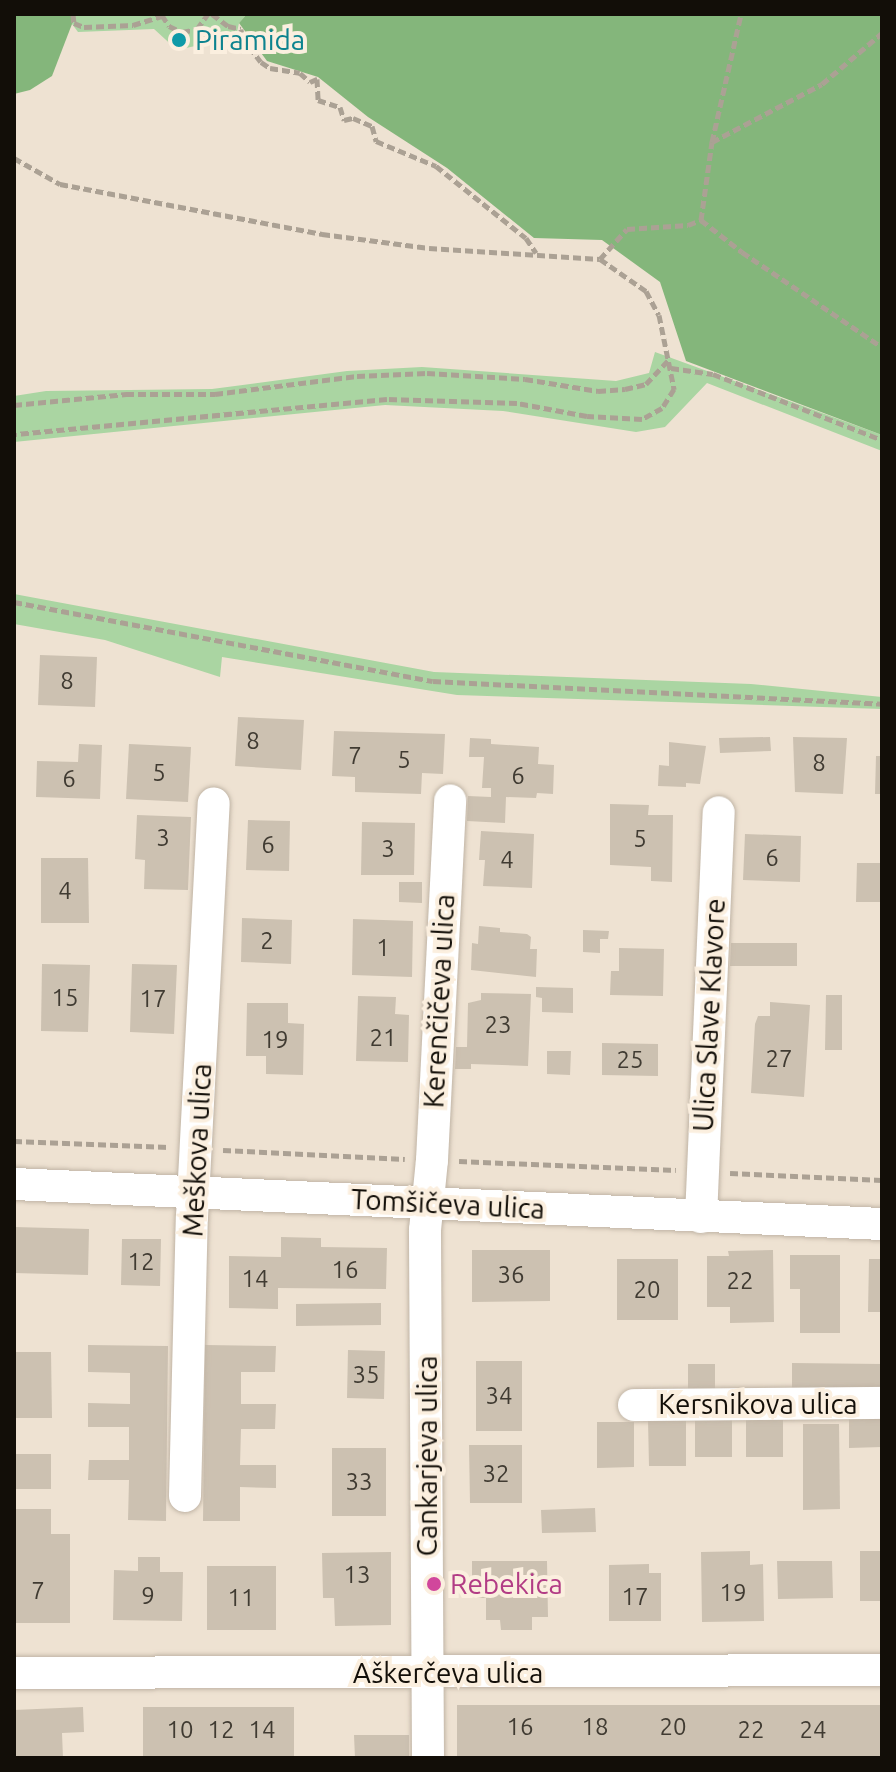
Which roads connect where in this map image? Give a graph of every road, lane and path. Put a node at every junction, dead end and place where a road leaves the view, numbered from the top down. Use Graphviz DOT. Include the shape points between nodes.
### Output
graph roads {
  1 [pos="73,14"];
  2 [pos="210,14"];
  3 [pos="741,14"];
  4 [pos="162,15"];
  5 [pos="882,33"];
  6 [pos="712,142"];
  7 [pos="14,158"];
  8 [pos="701,220"];
  9 [pos="537,254"];
  10 [pos="600,259"];
  11 [pos="882,347"];
  12 [pos="670,357"];
  13 [pos="671,368"];
  14 [pos="14,405"];
  15 [pos="14,434"];
  16 [pos="882,440"];
  17 [pos="14,602"];
  18 [pos="882,704"];
  19 [pos="450,800"];
  20 [pos="214,804"];
  21 [pos="719,812"];
  22 [pos="14,1184"];
  23 [pos="193,1190"];
  24 [pos="427,1203"];
  25 [pos="701,1217"];
  26 [pos="882,1224"];
  27 [pos="882,1403"];
  28 [pos="634,1405"];
  29 [pos="185,1496"];
  30 [pos="882,1670"];
  31 [pos="14,1673"];
  32 [pos="429,1673"];
  33 [pos="428,1758"];
  1 -- 4 [label="path" via="74,23 84,27 133,25"];
  2 -- 4 [label="path" via="197,29 182,32"];
  2 -- 9 [label="path" via="241,29 270,68 300,73 310,82 317,79 318,100 340,107 344,120 372,126 376,141 436,166 526,238"];
  3 -- 6 [label="path"];
  5 -- 6 [label="path" via="822,84"];
  6 -- 8 [label="path"];
  7 -- 9 [label="path" via="60,184 322,234 429,248"];
  8 -- 10 [label="path" via="627,229"];
  8 -- 11 [label="path"];
  9 -- 10 [label="path"];
  10 -- 12 [label="path" via="646,291 659,315"];
  12 -- 13 [label="path"];
  12 -- 14 [label="path" via="646,384 598,391 525,379 427,373 215,394 126,394"];
  13 -- 15 [label="path" via="674,389 662,408 642,419 587,416 517,403 387,399"];
  13 -- 16 [label="path" via="713,374"];
  17 -- 18 [label="path" via="433,681"];
  19 -- 24 [label="street, Kerenčičeva ulica"];
  20 -- 23 [label="street, Meškova ulica"];
  21 -- 25 [label="street, Ulica Slave Klavore"];
  22 -- 23 [label="street, Tomšičeva ulica"];
  23 -- 24 [label="street, Tomšičeva ulica"];
  23 -- 29 [label="street, Meškova ulica"];
  24 -- 25 [label="street, Tomšičeva ulica"];
  24 -- 32 [label="street, Cankarjeva ulica"];
  25 -- 26 [label="street, Tomšičeva ulica"];
  27 -- 28 [label="street, Kersnikova ulica"];
  30 -- 32 [label="street, Aškerčeva ulica"];
  31 -- 32 [label="street, Aškerčeva ulica"];
  32 -- 33 [label="street, Cankarjeva ulica"];
}
